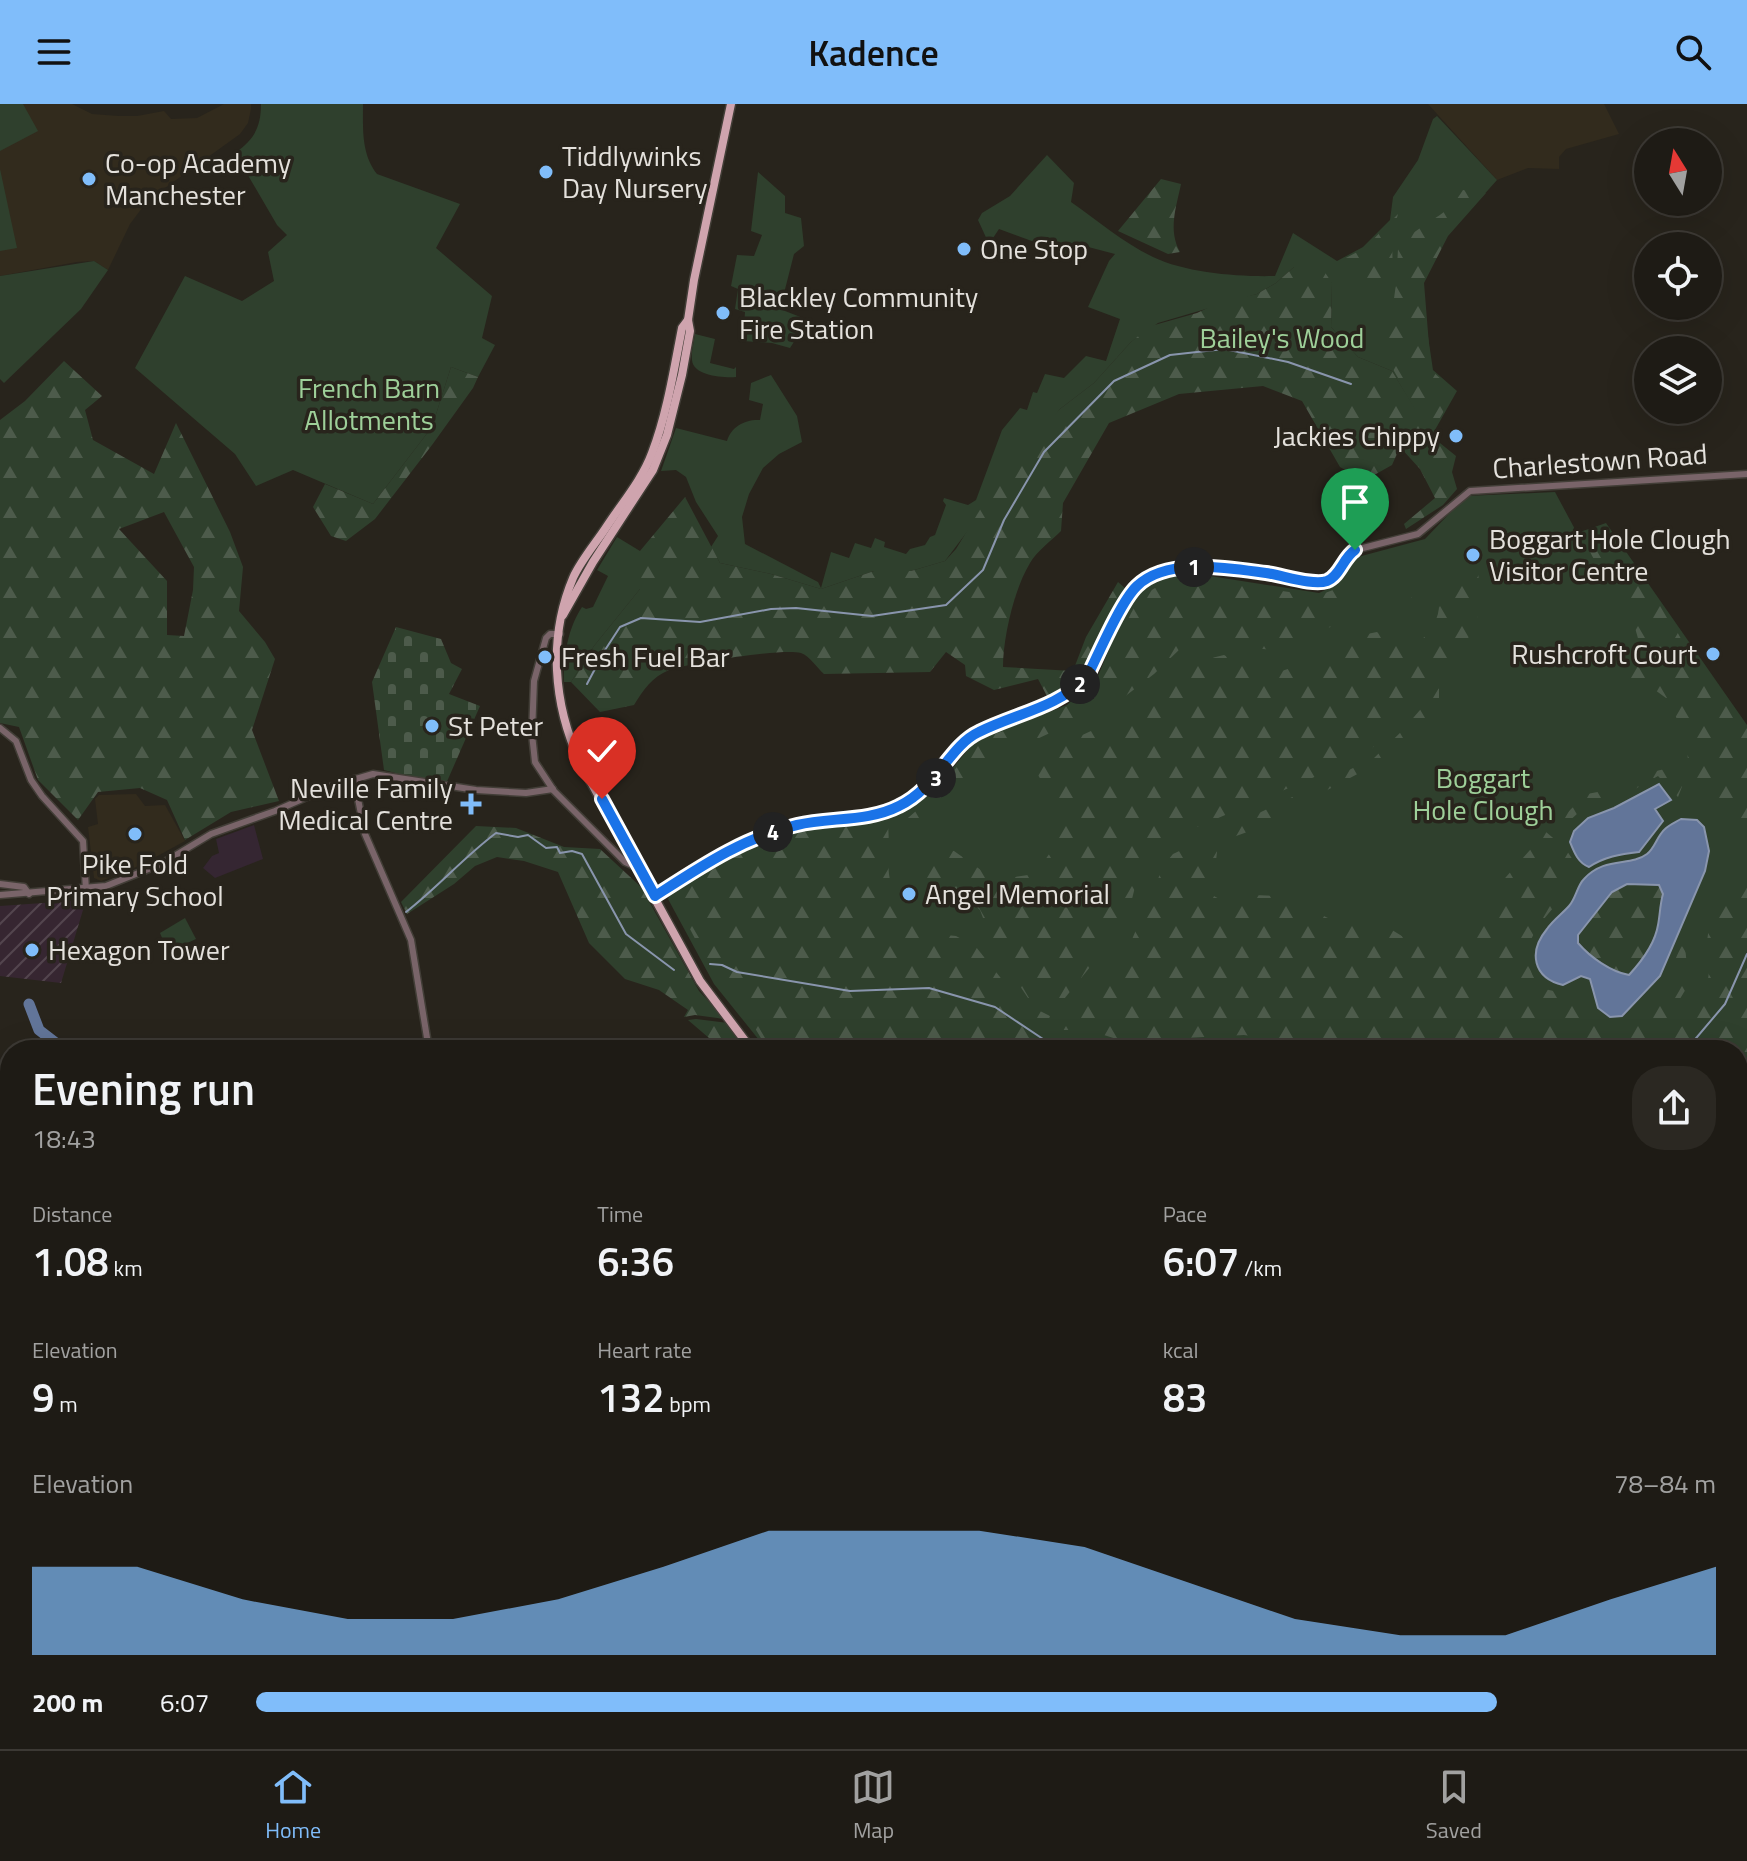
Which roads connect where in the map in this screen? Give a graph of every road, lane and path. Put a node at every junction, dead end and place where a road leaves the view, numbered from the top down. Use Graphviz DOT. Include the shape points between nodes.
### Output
graph roads {
  1 [pos="731,104"];
  2 [pos="1747,474"];
  3 [pos="560,634"];
  4 [pos="0,728"];
  5 [pos="354,779"];
  6 [pos="553,789"];
  7 [pos="638,864"];
  8 [pos="0,884"];
  9 [pos="86,890"];
  10 [pos="29,894"];
  11 [pos="0,895"];
  12 [pos="655,896"];
  13 [pos="427,1040"];
  14 [pos="744,1040"];
  1 -- 3 [label="main road" via="688,320 653,453 575,574"];
  2 -- 12 [label="street, Charlestown Road" via="1470,491 1418,534 1355,550 1333,578 1322,582 1203,567 1168,568 1134,588 1076,688 1054,703 972,735 912,799 880,813 797,825 764,836 720,855"];
  3 -- 6 [label="street" via="546,638 534,681 535,762"];
  3 -- 7 [label="main road" via="558,688 566,730"];
  4 -- 9 [label="street" via="16,741 42,796 83,841"];
  5 -- 6 [label="street" via="377,774 476,790"];
  5 -- 9 [label="street" via="270,813 210,830 161,864"];
  5 -- 13 [label="street" via="365,834 411,940"];
  6 -- 7 [label="street" via="625,862"];
  7 -- 12 [label="main road"];
  8 -- 10 [label="street" via="24,887"];
  9 -- 10 [label="street"];
  10 -- 11 [label="street"];
  12 -- 14 [label="main road" via="700,981"];
}
